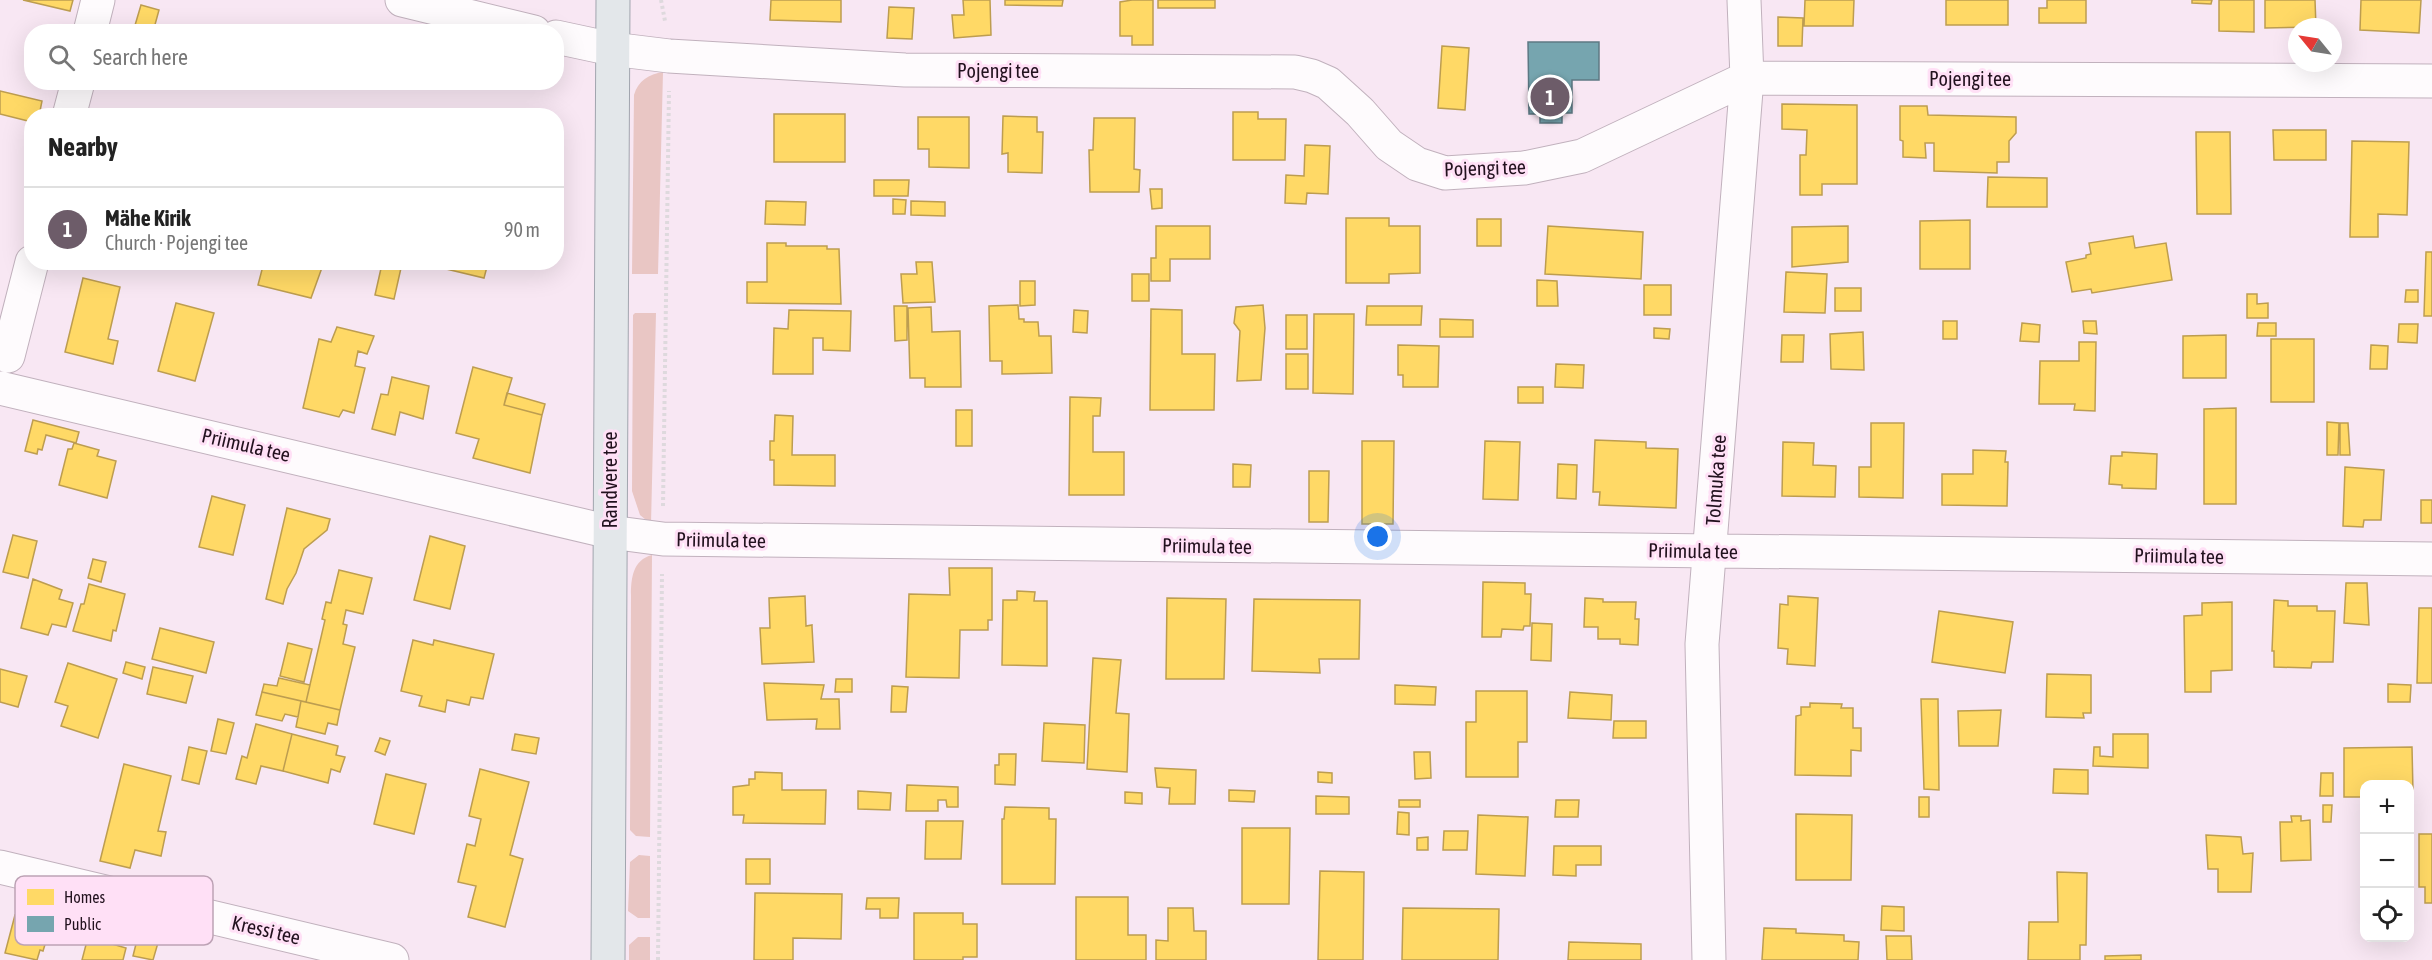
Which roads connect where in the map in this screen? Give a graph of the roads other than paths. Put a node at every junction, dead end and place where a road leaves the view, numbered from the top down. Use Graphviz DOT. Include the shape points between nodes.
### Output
graph roads {
  1 [pos="99,0"];
  2 [pos="402,0"];
  3 [pos="613,0"];
  4 [pos="1743,0"];
  5 [pos="92,24"];
  6 [pos="501,24"];
  7 [pos="564,39"];
  8 [pos="612,49"];
  9 [pos="1747,78"];
  10 [pos="2432,81"];
  11 [pos="76,90"];
  12 [pos="71,108"];
  13 [pos="30,270"];
  14 [pos="8,356"];
  15 [pos="1,393"];
  16 [pos="610,532"];
  17 [pos="1711,552"];
  18 [pos="2432,559"];
  19 [pos="0,867"];
  20 [pos="38,876"];
  21 [pos="213,917"];
  22 [pos="393,960"];
  23 [pos="608,960"];
  24 [pos="1709,960"];
  1 -- 5 [label="street"];
  2 -- 6 [label="street"];
  3 -- 8 [label="main road, Randvere tee"];
  4 -- 9 [label="street, Tolmuka tee"];
  7 -- 8 [label="street, Pojengi tee"];
  8 -- 9 [label="street, Pojengi tee" via="905,70 1295,72 1328,83 1389,145 1417,164 1445,173 1524,168 1582,156"];
  8 -- 16 [label="main road, Randvere tee"];
  9 -- 10 [label="street, Pojengi tee"];
  9 -- 17 [label="street, Tolmuka tee"];
  11 -- 12 [label="street"];
  13 -- 14 [label="street"];
  15 -- 16 [label="street, Priimula tee"];
  16 -- 17 [label="street, Priimula tee" via="663,539"];
  16 -- 23 [label="main road, Randvere tee"];
  17 -- 18 [label="street, Priimula tee"];
  17 -- 24 [label="street, Tolmuka tee" via="1702,644"];
  19 -- 20 [label="street, Kressi tee"];
  21 -- 22 [label="street, Kressi tee"];
}
